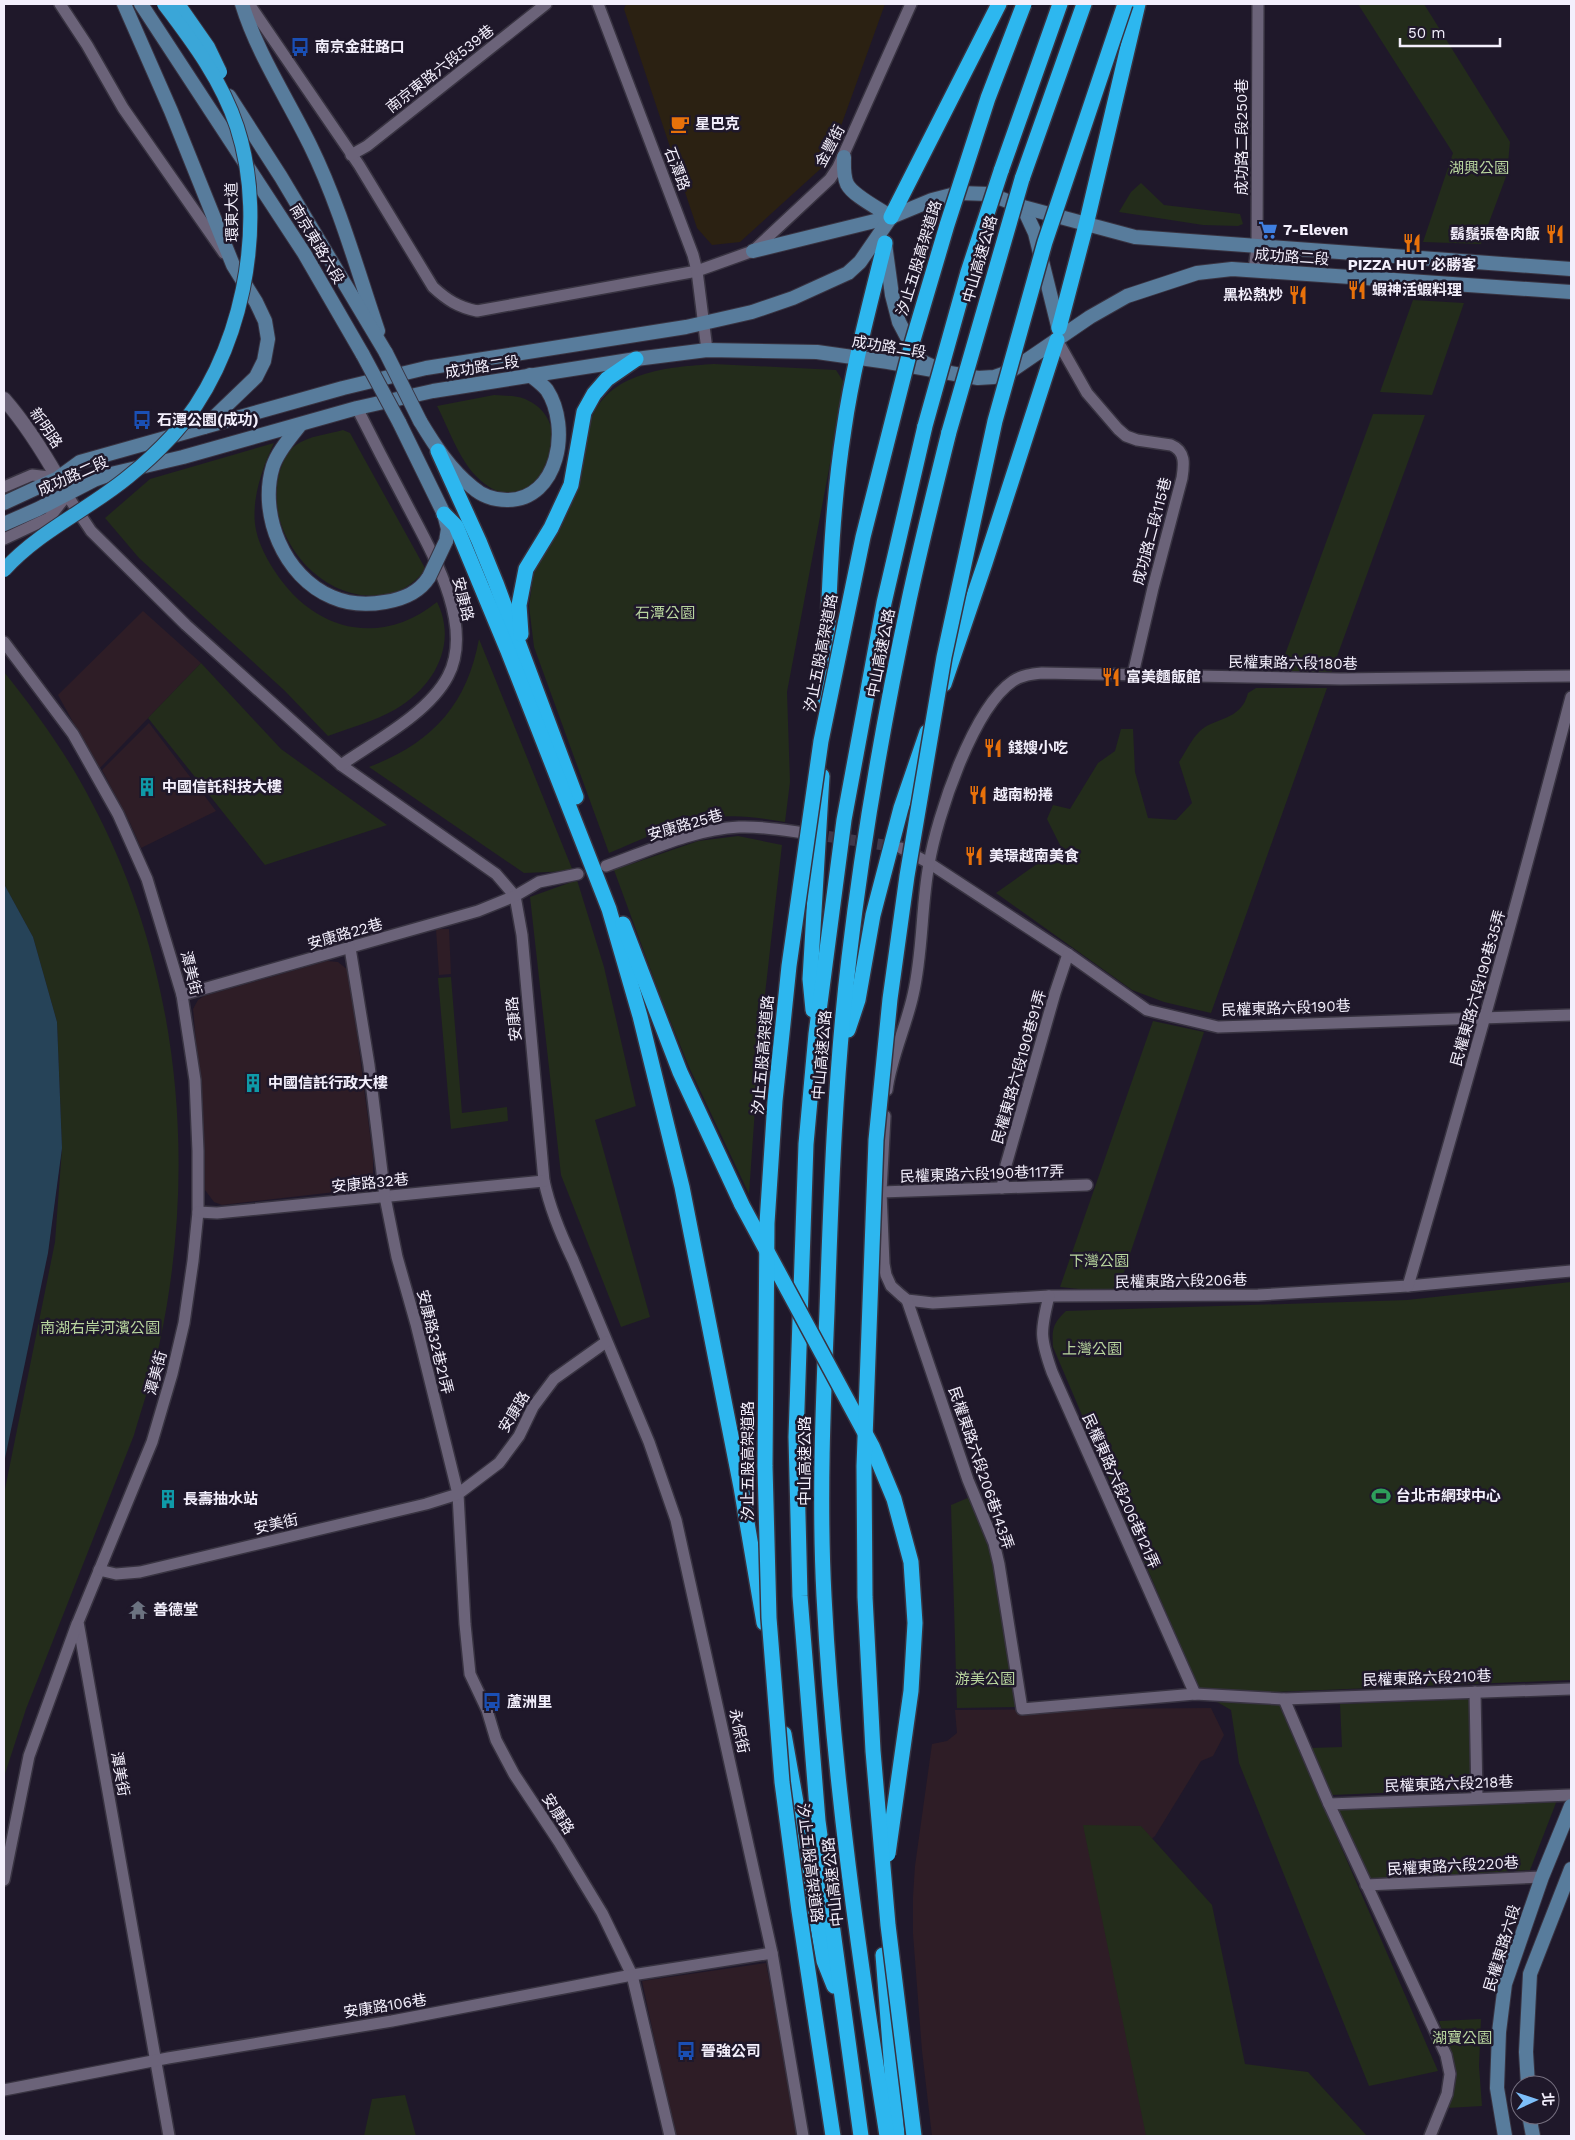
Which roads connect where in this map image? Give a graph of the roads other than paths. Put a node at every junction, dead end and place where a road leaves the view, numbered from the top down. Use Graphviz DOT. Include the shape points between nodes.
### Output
graph roads {
  1 [pos="60,4"];
  2 [pos="124,4"];
  3 [pos="141,4"];
  4 [pos="166,4"];
  5 [pos="178,4"];
  6 [pos="242,4"];
  7 [pos="248,4"];
  8 [pos="546,4"];
  9 [pos="598,4"];
  10 [pos="911,4"];
  11 [pos="998,4"];
  12 [pos="1024,4"];
  13 [pos="1060,4"];
  14 [pos="1084,4"];
  15 [pos="1125,4"];
  16 [pos="1138,4"];
  17 [pos="1258,4"];
  18 [pos="351,155"];
  19 [pos="844,156"];
  20 [pos="1023,207"];
  21 [pos="892,217"];
  22 [pos="1086,225"];
  23 [pos="885,243"];
  24 [pos="1256,247"];
  25 [pos="753,251"];
  26 [pos="233,265"];
  27 [pos="1254,270"];
  28 [pos="1571,270"];
  29 [pos="697,271"];
  30 [pos="1571,292"];
  31 [pos="703,324"];
  32 [pos="1058,334"];
  33 [pos="707,350"];
  34 [pos="386,353"];
  35 [pos="857,357"];
  36 [pos="636,359"];
  37 [pos="946,373"];
  38 [pos="530,375"];
  39 [pos="4,399"];
  40 [pos="357,408"];
  41 [pos="300,425"];
  42 [pos="203,428"];
  43 [pos="438,451"];
  44 [pos="58,478"];
  45 [pos="4,488"];
  46 [pos="67,495"];
  47 [pos="4,503"];
  48 [pos="444,514"];
  49 [pos="4,524"];
  50 [pos="4,538"];
  51 [pos="4,570"];
  52 [pos="4,642"];
  53 [pos="522,651"];
  54 [pos="1133,674"];
  55 [pos="1571,676"];
  56 [pos="1015,679"];
  57 [pos="1571,697"];
  58 [pos="341,765"];
  59 [pos="805,833"];
  60 [pos="901,848"];
  61 [pos="929,863"];
  62 [pos="606,866"];
  63 [pos="578,874"];
  64 [pos="515,896"];
  65 [pos="350,948"];
  66 [pos="1068,954"];
  67 [pos="182,994"];
  68 [pos="1571,1015"];
  69 [pos="1485,1018"];
  70 [pos="816,1034"];
  71 [pos="839,1052"];
  72 [pos="544,1181"];
  73 [pos="1087,1185"];
  74 [pos="1002,1188"];
  75 [pos="882,1192"];
  76 [pos="385,1197"];
  77 [pos="198,1212"];
  78 [pos="1571,1271"];
  79 [pos="1408,1286"];
  80 [pos="1049,1296"];
  81 [pos="907,1300"];
  82 [pos="606,1342"];
  83 [pos="458,1494"];
  84 [pos="99,1570"];
  85 [pos="78,1622"];
  86 [pos="1571,1689"];
  87 [pos="1474,1692"];
  88 [pos="1195,1694"];
  89 [pos="1284,1699"];
  90 [pos="1022,1708"];
  91 [pos="1571,1795"];
  92 [pos="1476,1797"];
  93 [pos="1329,1804"];
  94 [pos="1571,1806"];
  95 [pos="1571,1870"];
  96 [pos="1542,1877"];
  97 [pos="4,1880"];
  98 [pos="1366,1885"];
  99 [pos="772,1954"];
  100 [pos="632,1975"];
  101 [pos="842,2004"];
  102 [pos="156,2060"];
  103 [pos="1527,2075"];
  104 [pos="4,2090"];
  105 [pos="169,2136"];
  106 [pos="670,2136"];
  107 [pos="803,2136"];
  108 [pos="833,2136"];
  109 [pos="861,2136"];
  110 [pos="887,2136"];
  111 [pos="897,2136"];
  112 [pos="914,2136"];
  113 [pos="1430,2136"];
  114 [pos="1505,2136"];
  1 -- 26 [label="street" via="123,108"];
  2 -- 26 [label="main road"];
  3 -- 48 [label="main road, 南京東路六段, bridge" via="304,253 399,422"];
  4 -- 34 [label="main road" via="195,43 281,177"];
  4 -- 51 [label="highway, 環東大道, bridge" via="215,77 237,127 246,167 249,203 248,263 241,301 231,335 202,397 172,436 127,478 45,535"];
  5 -- 51 [label="highway, 環東大道, bridge" via="208,47 230,92 250,153 256,203 256,254 247,303 230,350 200,404 166,443 129,476 28,548"];
  6 -- 34 [label="main road" via="248,26 310,146 338,213"];
  7 -- 18 [label="street, 金豐街"];
  8 -- 18 [label="street, 南京東路六段539巷" via="367,146"];
  9 -- 29 [label="street, 石潭路"];
  10 -- 19 [label="street, 金豐街"];
  11 -- 21 [label="highway"];
  12 -- 108 [label="highway, 汐止五股高架道路, bridge" via="988,98 947,225 911,347 863,537 821,741 789,966 775,1101 767,1223 765,1466 769,1618 782,1782"];
  13 -- 70 [label="highway, 中山高速公路, bridge" via="968,272 925,426 884,603 846,811"];
  14 -- 71 [label="highway, 中山高速公路, bridge" via="1022,179 949,432 910,596 875,777"];
  15 -- 112 [label="highway, bridge" via="1045,242 995,421 943,666 908,876 890,999 876,1140 864,1466 865,1597 873,1751 887,1915"];
  16 -- 22 [label="highway"];
  17 -- 24 [label="street, 成功路二段250巷"];
  18 -- 29 [label="street, 金豐街" via="433,287 460,308 477,311"];
  19 -- 21 [label="main road" via="844,175 848,186"];
  19 -- 25 [label="street, 金豐街" via="830,179"];
  20 -- 21 [label="main road, 成功路二段" via="989,194 959,193 932,200"];
  20 -- 22 [label="main road, 成功路二段"];
  20 -- 32 [label="main road" via="1036,233"];
  21 -- 23 [label="main road, 成功路二段"];
  21 -- 25 [label="main road"];
  21 -- 31 [label="main road, 成功路二段" via="848,274 793,298"];
  22 -- 24 [label="main road, 成功路二段" via="1135,237"];
  22 -- 32 [label="highway"];
  23 -- 35 [label="highway"];
  23 -- 37 [label="main road, 成功路二段" via="899,322 919,360"];
  24 -- 27 [label="street, 成功路二段250巷"];
  24 -- 28 [label="main road, 成功路二段"];
  25 -- 29 [label="street, 金豐街"];
  26 -- 42 [label="main road" via="265,321 268,339 264,361 252,382 229,400"];
  27 -- 30 [label="main road, 成功路二段"];
  27 -- 32 [label="main road, 成功路二段" via="1232,269 1197,274 1127,296"];
  29 -- 31 [label="street, 石潭路"];
  31 -- 33 [label="street, 石潭路"];
  31 -- 42 [label="main road, 成功路二段" via="426,368"];
  32 -- 37 [label="main road, 成功路二段" via="1010,372 978,378"];
  32 -- 54 [label="street, 成功路二段115巷" via="1087,393 1118,430 1137,440 1176,447 1184,465"];
  32 -- 71 [label="highway" via="986,563 901,808 873,915 858,1000"];
  33 -- 35 [label="main road, 成功路二段" via="778,350"];
  33 -- 36 [label="main road, 成功路二段"];
  34 -- 43 [label="main road, bridge"];
  35 -- 37 [label="main road, 成功路二段"];
  35 -- 70 [label="highway" via="844,429 832,558 810,979"];
  36 -- 38 [label="main road, 成功路二段"];
  36 -- 53 [label="highway" via="608,379 584,412 571,485 524,576 519,605"];
  38 -- 40 [label="main road, 成功路二段"];
  38 -- 43 [label="main road" via="539,381 551,398 558,426 556,457 536,492 515,500 489,497 473,488"];
  39 -- 44 [label="street, 新明路" via="41,448"];
  40 -- 41 [label="main road, 成功路二段"];
  40 -- 58 [label="street, 安康路" via="431,551 448,591 456,639 455,659 448,677 422,708"];
  41 -- 46 [label="main road, 成功路二段" via="111,474"];
  41 -- 48 [label="main road, bridge" via="273,466 268,502 271,522 300,573 332,597 364,603 397,600 420,588 430,577 446,541 448,529"];
  42 -- 44 [label="main road, 成功路二段" via="80,462"];
  43 -- 53 [label="highway" via="479,541"];
  44 -- 45 [label="street" via="32,474"];
  44 -- 46 [label="street"];
  44 -- 47 [label="main road, 成功路二段"];
  46 -- 49 [label="main road, 成功路二段"];
  46 -- 50 [label="street" via="49,518"];
  46 -- 58 [label="street" via="91,531 125,565 186,625"];
  48 -- 101 [label="highway" via="456,526 508,651 609,910 640,1016 682,1187 742,1497 824,1961"];
  52 -- 67 [label="street, 潭美街" via="73,734 118,814 147,879"];
  53 -- 111 [label="highway, bridge" via="651,1002 742,1205 872,1446 894,1499 911,1562 915,1623 911,1692 886,1870 883,1955"];
  54 -- 55 [label="street, 民權東路六段180巷" via="1340,679"];
  54 -- 56 [label="street, 民權東路六段180巷" via="1042,673"];
  56 -- 61 [label="street, 民權東路六段190巷117弄" via="993,702 965,753 950,789"];
  57 -- 69 [label="street, 民權東路六段190巷35弄"];
  58 -- 64 [label="street" via="496,874"];
  59 -- 62 [label="street, 安康路25巷" via="738,826 680,840"];
  60 -- 61 [label="street"];
  61 -- 66 [label="street, 民權東路六段190巷"];
  61 -- 75 [label="street, 民權東路六段190巷117弄" via="913,996 887,1088"];
  63 -- 64 [label="street" via="539,882"];
  64 -- 65 [label="street, 安康路22巷" via="478,911"];
  64 -- 72 [label="street, 安康路" via="522,934"];
  65 -- 67 [label="street, 安康路22巷"];
  65 -- 76 [label="street, 安康路32巷21弄" via="369,1065"];
  66 -- 69 [label="street, 民權東路六段190巷" via="1147,1010 1218,1027"];
  66 -- 74 [label="street, 民權東路六段190巷91弄"];
  67 -- 77 [label="street, 潭美街" via="195,1080"];
  68 -- 69 [label="street, 民權東路六段190巷"];
  69 -- 79 [label="street, 民權東路六段190巷35弄"];
  70 -- 101 [label="highway, 中山高速公路" via="806,1144 796,1437 800,1596 818,1821"];
  71 -- 110 [label="highway, 中山高速公路" via="832,1146 822,1458 824,1595 849,1876"];
  72 -- 76 [label="street, 安康路32巷"];
  72 -- 82 [label="street, 安康路" via="556,1225"];
  73 -- 74 [label="street, 民權東路六段190巷117弄"];
  74 -- 75 [label="street, 民權東路六段190巷117弄"];
  75 -- 81 [label="street" via="886,1275 891,1286"];
  76 -- 77 [label="street, 安康路32巷" via="217,1214"];
  76 -- 83 [label="street, 安康路32巷21弄" via="397,1257"];
  77 -- 84 [label="street, 潭美街" via="184,1322 172,1374 152,1442"];
  78 -- 79 [label="street, 民權東路六段206巷"];
  79 -- 80 [label="street, 民權東路六段206巷" via="1258,1295"];
  80 -- 81 [label="street, 民權東路六段206巷" via="933,1303"];
  80 -- 88 [label="street, 民權東路六段206巷121弄" via="1041,1339 1049,1364"];
  81 -- 90 [label="street, 民權東路六段206巷143弄" via="968,1480 994,1544"];
  82 -- 83 [label="street, 安康路" via="554,1379 499,1463"];
  82 -- 99 [label="street, 永保街" via="649,1442 676,1520"];
  83 -- 84 [label="street, 安美街" via="140,1572 116,1574"];
  83 -- 100 [label="street, 安康路" via="470,1674 487,1710 496,1740 514,1774 602,1913"];
  84 -- 85 [label="street, 潭美街"];
  85 -- 97 [label="street" via="29,1756"];
  85 -- 102 [label="street, 潭美街"];
  86 -- 87 [label="street, 民權東路六段210巷"];
  87 -- 89 [label="street, 民權東路六段210巷"];
  87 -- 92 [label="street"];
  88 -- 89 [label="street, 民權東路六段210巷"];
  88 -- 90 [label="street, 民權東路六段210巷"];
  89 -- 93 [label="street"];
  91 -- 92 [label="street, 民權東路六段218巷"];
  92 -- 93 [label="street, 民權東路六段218巷"];
  93 -- 98 [label="street"];
  94 -- 96 [label="main road, 民權東路六段"];
  95 -- 103 [label="main road" via="1530,1974"];
  96 -- 98 [label="street, 民權東路六段220巷"];
  96 -- 114 [label="main road, 民權東路六段" via="1505,1984 1497,2088"];
  98 -- 113 [label="street" via="1446,2055 1450,2074 1447,2094"];
  99 -- 100 [label="street, 安康路106巷"];
  99 -- 107 [label="street, 永保街"];
  100 -- 102 [label="street, 安康路106巷" via="392,2021"];
  100 -- 106 [label="street, 安康路"];
  101 -- 109 [label="highway, 中山高速公路"];
  102 -- 104 [label="street, 安康路106巷"];
  102 -- 105 [label="street, 潭美街"];
}
